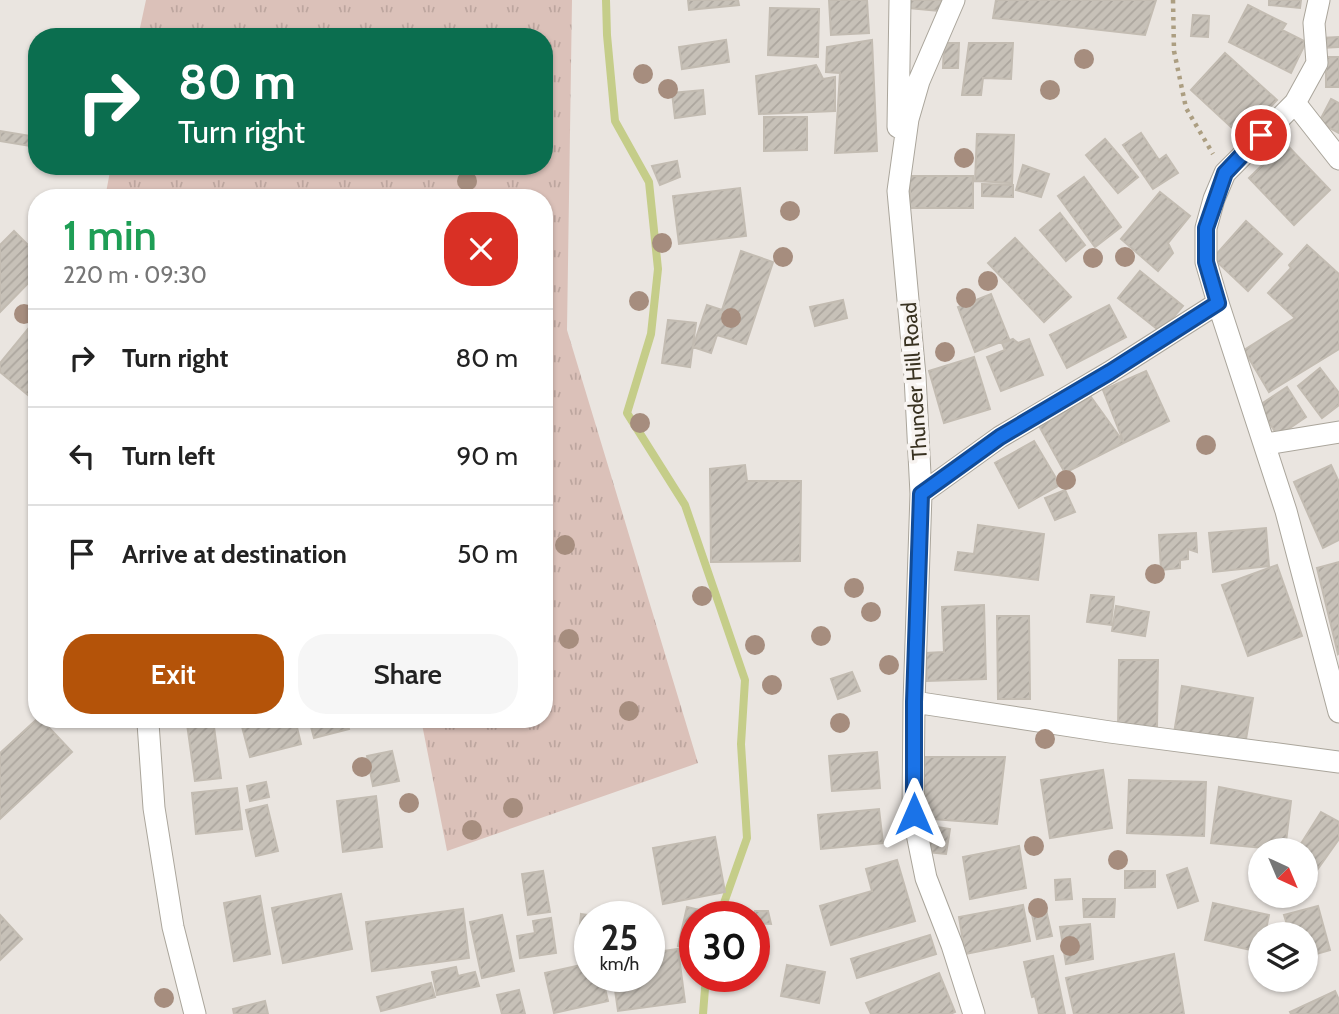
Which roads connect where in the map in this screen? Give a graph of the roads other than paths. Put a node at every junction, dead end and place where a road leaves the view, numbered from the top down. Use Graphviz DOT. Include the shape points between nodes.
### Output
graph roads {
  1 [pos="900,0"];
  2 [pos="954,0"];
  3 [pos="1319,0"];
  4 [pos="1296,103"];
  5 [pos="1339,159"];
  6 [pos="898,191"];
  7 [pos="1218,303"];
  8 [pos="1339,432"];
  9 [pos="1266,444"];
  10 [pos="921,494"];
  11 [pos="914,702"];
  12 [pos="1339,712"];
  13 [pos="148,728"];
  14 [pos="1339,762"];
  15 [pos="195,1014"];
  16 [pos="974,1014"];
  1 -- 6 [label="street"];
  2 -- 6 [label="street, Thunder Hill Road" via="915,93"];
  3 -- 4 [label="street" via="1314,23 1317,63"];
  4 -- 5 [label="street"];
  4 -- 7 [label="street" via="1225,173 1206,228 1206,262"];
  6 -- 10 [label="street, Thunder Hill Road"];
  7 -- 9 [label="street"];
  7 -- 10 [label="street" via="1000,437"];
  8 -- 9 [label="street"];
  9 -- 12 [label="street"];
  10 -- 11 [label="street, Thunder Hill Road"];
  11 -- 14 [label="street"];
  11 -- 16 [label="street, Thunder Hill Road" via="914,814 926,878"];
  13 -- 15 [label="street" via="154,808 173,927"];
}
